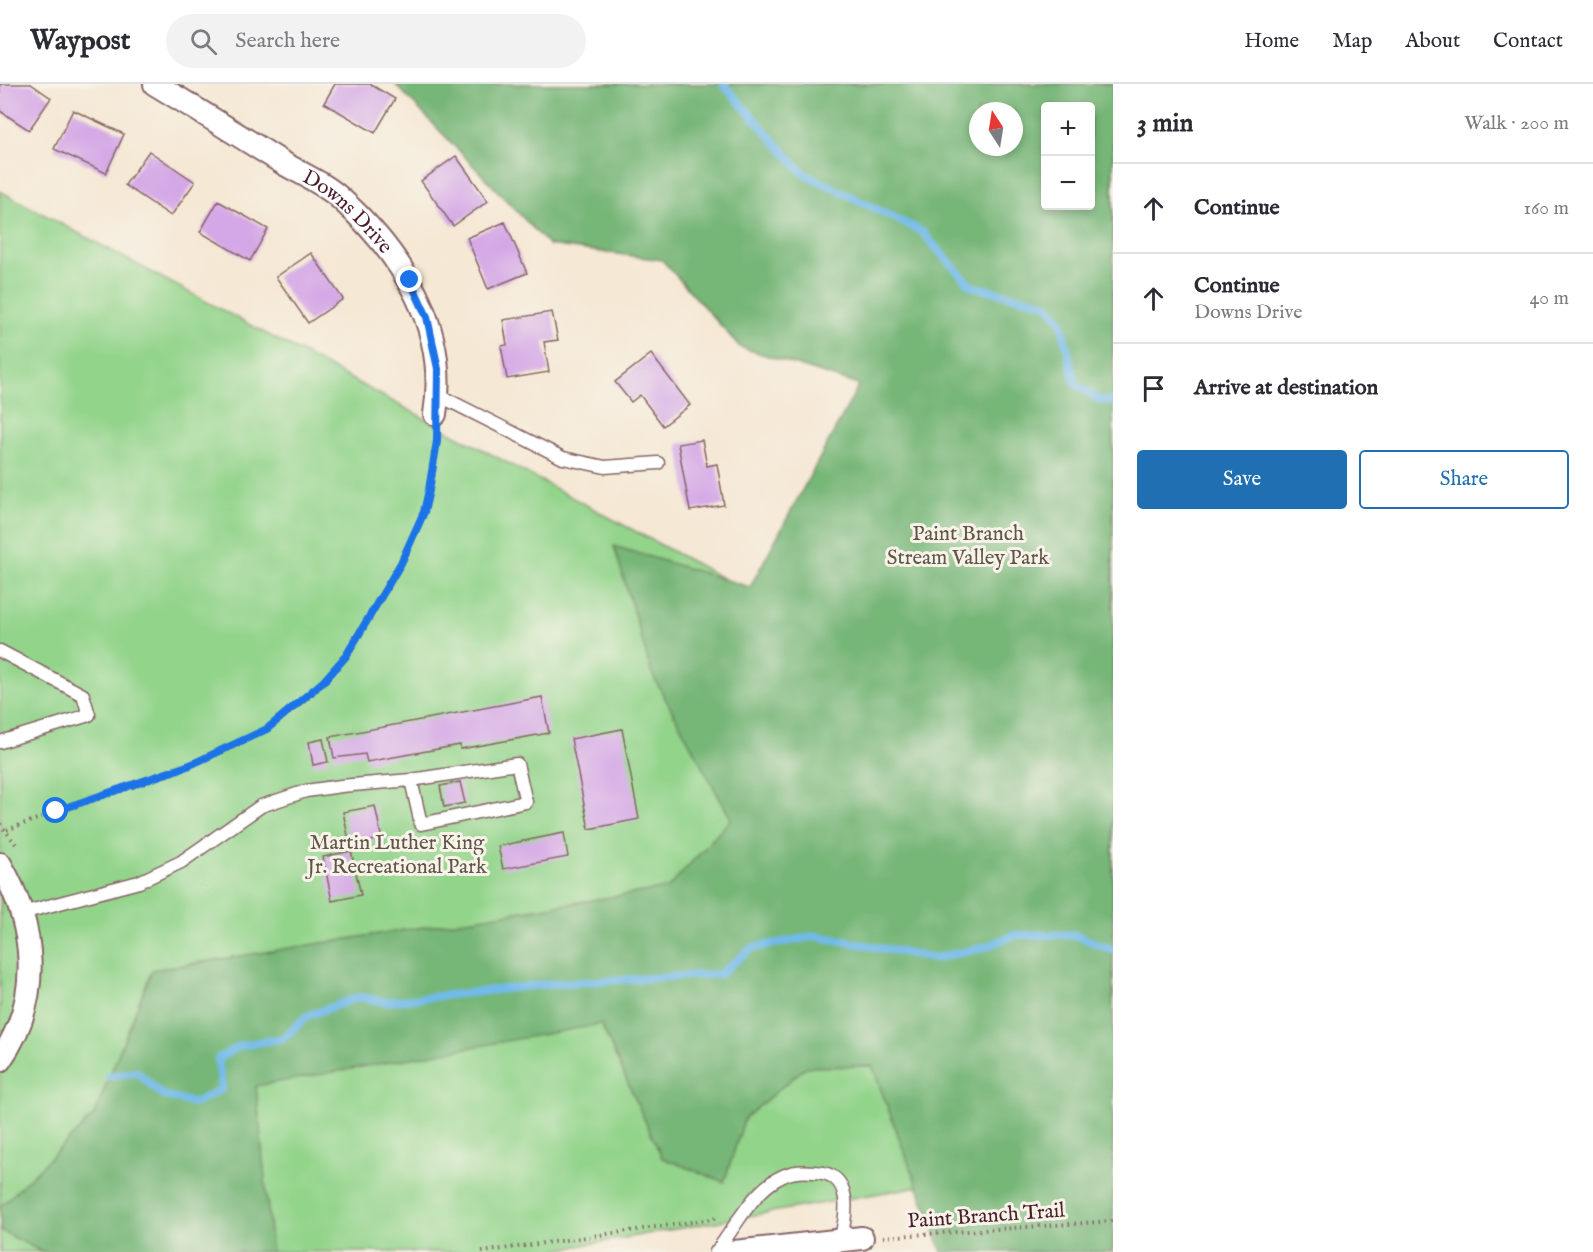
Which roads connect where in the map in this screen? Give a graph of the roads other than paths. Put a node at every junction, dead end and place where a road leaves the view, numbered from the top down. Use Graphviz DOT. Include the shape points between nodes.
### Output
graph roads {
  1 [pos="155,84"];
  2 [pos="437,405"];
  3 [pos="658,463"];
  4 [pos="0,651"];
  5 [pos="0,742"];
  6 [pos="411,780"];
  7 [pos="0,864"];
  8 [pos="22,913"];
  9 [pos="0,1060"];
  10 [pos="851,1240"];
  11 [pos="805,1249"];
  12 [pos="716,1252"];
  13 [pos="734,1252"];
  1 -- 2 [label="street, Downs Drive" via="340,197 385,245 410,280 427,317 435,345"];
  2 -- 3 [label="lane" via="563,458 605,466"];
  4 -- 5 [label="lane" via="83,695 89,715"];
  6 -- 6 [label="lane" via="421,824 526,802 518,764"];
  6 -- 8 [label="lane" via="306,791 261,806 180,862 139,882"];
  7 -- 8 [label="street" via="16,891"];
  8 -- 9 [label="street" via="29,942 29,981 23,1018"];
  10 -- 11 [label="street"];
  10 -- 12 [label="lane" via="845,1193 836,1179 804,1171 783,1176 757,1196"];
  11 -- 13 [label="street"];
}
